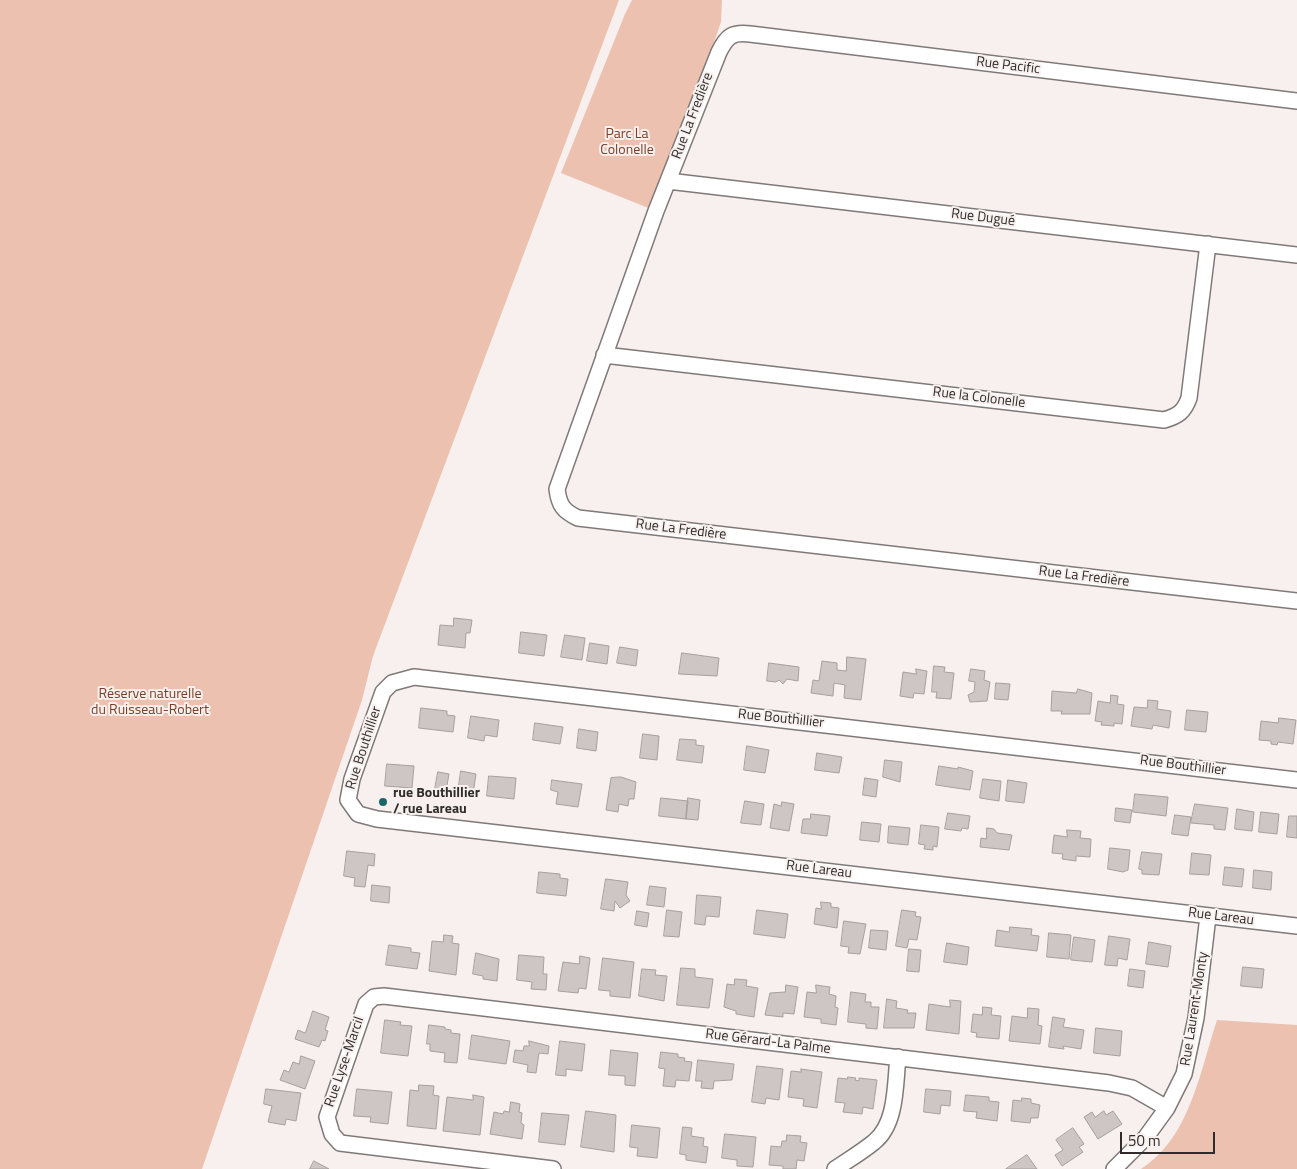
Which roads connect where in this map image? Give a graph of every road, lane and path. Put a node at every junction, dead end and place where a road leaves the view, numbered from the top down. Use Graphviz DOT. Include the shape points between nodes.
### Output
graph roads {
  1 [pos="724,42"];
  2 [pos="1297,101"];
  3 [pos="668,181"];
  4 [pos="1208,244"];
  5 [pos="1297,255"];
  6 [pos="604,355"];
  7 [pos="1297,600"];
  8 [pos="1297,780"];
  9 [pos="348,800"];
  10 [pos="1208,916"];
  11 [pos="1297,926"];
  12 [pos="366,1004"];
  13 [pos="898,1058"];
  14 [pos="1167,1108"];
  15 [pos="553,1169"];
  16 [pos="835,1169"];
  17 [pos="1114,1169"];
  1 -- 2 [label="street, Rue Pacific" via="732,34 750,34"];
  1 -- 3 [label="street, Rue La Fredière"];
  3 -- 4 [label="street, Rue Dugué"];
  3 -- 6 [label="street, Rue La Fredière"];
  4 -- 5 [label="street, Rue Dugué"];
  4 -- 6 [label="street, Rue la Colonelle" via="1189,398 1176,417 1164,420"];
  6 -- 7 [label="street, Rue La Fredière" via="557,489 559,502 566,513 578,518"];
  8 -- 9 [label="street, Rue Bouthillier" via="414,677 392,683 383,692 352,779"];
  9 -- 10 [label="street, Rue Lareau" via="358,814 377,820"];
  10 -- 11 [label="street, Rue Lareau"];
  10 -- 14 [label="street, Rue Laurent-Monty" via="1191,1049 1184,1074"];
  12 -- 13 [label="street, Rue Gérard-La Palme" via="374,997 384,996"];
  12 -- 15 [label="street, Rue Lyse-Marcil" via="327,1117 332,1134 340,1142"];
  13 -- 14 [label="street, Rue Gérard-La Palme" via="1109,1082 1137,1090"];
  13 -- 16 [label="street" via="893,1101 884,1131 875,1142"];
  14 -- 17 [label="street, Rue Laurent-Monty" via="1146,1137"];
}
